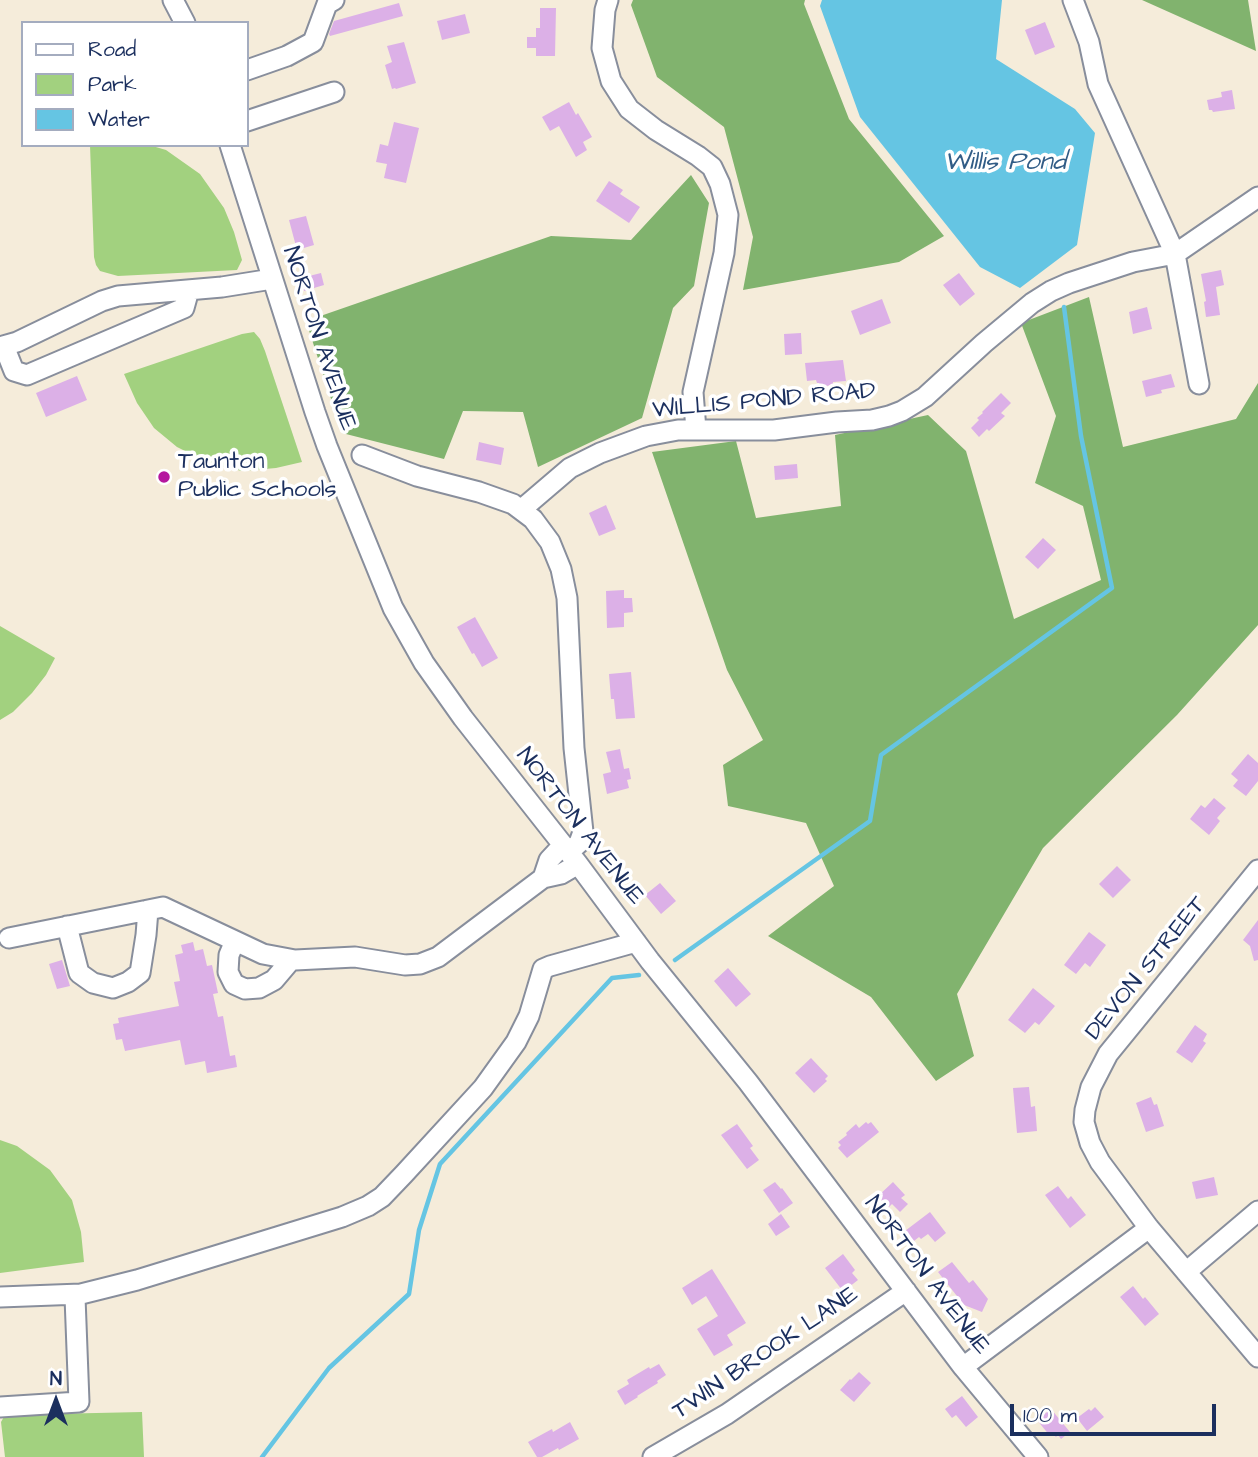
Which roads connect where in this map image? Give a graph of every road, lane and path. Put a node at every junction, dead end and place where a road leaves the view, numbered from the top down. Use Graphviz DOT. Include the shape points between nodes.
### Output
graph roads {
  1 [pos="173,0"];
  2 [pos="334,0"];
  3 [pos="608,0"];
  4 [pos="1073,0"];
  5 [pos="183,21"];
  6 [pos="248,70"];
  7 [pos="334,92"];
  8 [pos="248,121"];
  9 [pos="231,147"];
  10 [pos="1258,197"];
  11 [pos="1175,254"];
  12 [pos="272,279"];
  13 [pos="189,290"];
  14 [pos="2,346"];
  15 [pos="1199,384"];
  16 [pos="696,430"];
  17 [pos="362,455"];
  18 [pos="522,509"];
  19 [pos="570,854"];
  20 [pos="1258,870"];
  21 [pos="148,910"];
  22 [pos="67,926"];
  23 [pos="9,938"];
  24 [pos="235,941"];
  25 [pos="636,942"];
  26 [pos="291,960"];
  27 [pos="1258,1210"];
  28 [pos="1149,1228"];
  29 [pos="1186,1272"];
  30 [pos="906,1291"];
  31 [pos="81,1294"];
  32 [pos="0,1297"];
  33 [pos="1254,1346"];
  34 [pos="963,1367"];
  35 [pos="0,1407"];
  36 [pos="653,1457"];
  37 [pos="1038,1457"];
  1 -- 5 [label="street"];
  2 -- 6 [label="street" via="327,4 313,42"];
  3 -- 16 [label="street" via="602,48 611,81 629,109 712,167 728,215 693,392"];
  4 -- 11 [label="street" via="1098,84"];
  7 -- 8 [label="street"];
  9 -- 12 [label="street, NORTON AVENUE"];
  10 -- 11 [label="street, WILLIS POND ROAD"];
  11 -- 15 [label="street"];
  11 -- 16 [label="street, WILLIS POND ROAD" via="1133,262 1051,291 992,336 925,397 889,416 774,430"];
  12 -- 13 [label="street"];
  12 -- 19 [label="street, NORTON AVENUE" via="327,446 397,617 436,682"];
  13 -- 14 [label="street" via="118,296"];
  13 -- 14 [label="street" via="184,308 27,375 14,371"];
  16 -- 18 [label="street, WILLIS POND ROAD" via="646,436 600,453 570,468"];
  17 -- 18 [label="street"];
  18 -- 19 [label="street" via="550,542 567,598 583,832"];
  19 -- 25 [label="street, NORTON AVENUE"];
  19 -- 26 [label="street" via="562,874 543,878 438,957 420,964 355,957"];
  20 -- 28 [label="street, DEVON STREET" via="1108,1054 1091,1087 1084,1122 1090,1143"];
  21 -- 22 [label="street"];
  21 -- 22 [label="street" via="140,973 113,988 79,973"];
  21 -- 24 [label="street" via="163,907"];
  22 -- 23 [label="street"];
  24 -- 26 [label="street"];
  24 -- 26 [label="street" via="228,972 234,984 245,989 274,980"];
  25 -- 30 [label="street, NORTON AVENUE"];
  25 -- 31 [label="street" via="543,969 516,1042 483,1088 382,1197 368,1206 149,1277"];
  27 -- 29 [label="street"];
  28 -- 29 [label="street, DEVON STREET"];
  28 -- 34 [label="street"];
  29 -- 33 [label="street, DEVON STREET"];
  30 -- 34 [label="street, NORTON AVENUE"];
  30 -- 36 [label="street, TWIN BROOK LANE" via="727,1414"];
  31 -- 32 [label="street"];
  31 -- 35 [label="street" via="75,1297 79,1402"];
  34 -- 37 [label="street, NORTON AVENUE"];
}
